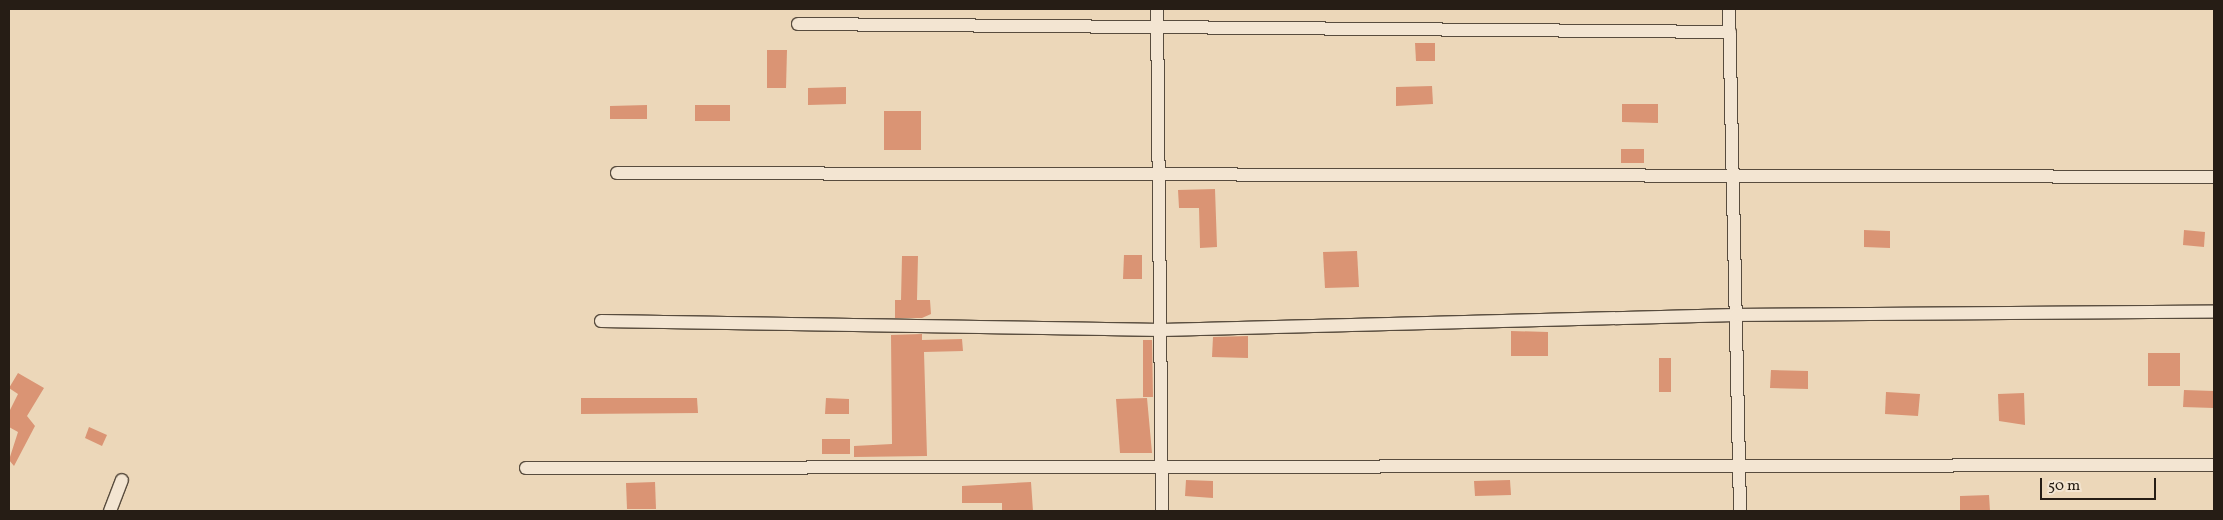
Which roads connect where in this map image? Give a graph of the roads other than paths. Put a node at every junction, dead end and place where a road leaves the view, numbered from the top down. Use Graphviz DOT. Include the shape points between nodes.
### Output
graph roads {
  1 [pos="1156,9"];
  2 [pos="1729,9"];
  3 [pos="798,24"];
  4 [pos="1157,27"];
  5 [pos="1730,32"];
  6 [pos="617,173"];
  7 [pos="1158,175"];
  8 [pos="1733,176"];
  9 [pos="2214,177"];
  10 [pos="2214,312"];
  11 [pos="1736,315"];
  12 [pos="601,321"];
  13 [pos="1162,330"];
  14 [pos="2214,465"];
  15 [pos="1739,466"];
  16 [pos="1162,467"];
  17 [pos="526,468"];
  18 [pos="122,480"];
  19 [pos="110,511"];
  20 [pos="1162,511"];
  21 [pos="1740,511"];
  1 -- 4 [label="street"];
  2 -- 5 [label="street"];
  3 -- 4 [label="street"];
  4 -- 5 [label="street"];
  4 -- 7 [label="street"];
  5 -- 8 [label="street"];
  6 -- 7 [label="street"];
  7 -- 8 [label="street"];
  7 -- 13 [label="street"];
  8 -- 9 [label="street"];
  8 -- 11 [label="street"];
  10 -- 11 [label="street"];
  11 -- 13 [label="street"];
  11 -- 15 [label="street"];
  12 -- 13 [label="street"];
  13 -- 16 [label="street"];
  14 -- 15 [label="street"];
  15 -- 16 [label="street"];
  15 -- 21 [label="street"];
  16 -- 17 [label="street"];
  16 -- 20 [label="street"];
  18 -- 19 [label="street"];
}
